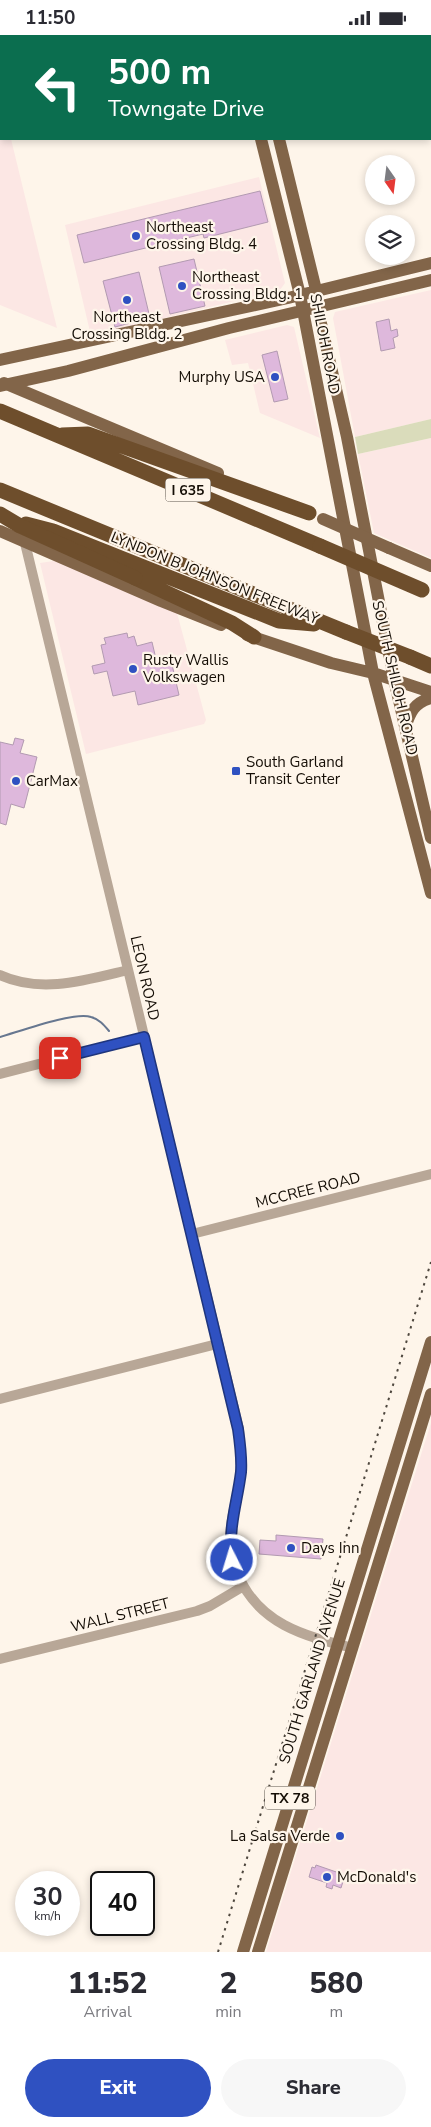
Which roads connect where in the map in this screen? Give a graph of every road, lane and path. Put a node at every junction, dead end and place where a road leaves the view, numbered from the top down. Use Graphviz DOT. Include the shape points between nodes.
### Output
graph roads {
  1 [pos="261,140"];
  2 [pos="279,140"];
  3 [pos="431,263"];
  4 [pos="431,279"];
  5 [pos="316,290"];
  6 [pos="300,295"];
  7 [pos="318,307"];
  8 [pos="302,311"];
  9 [pos="0,359"];
  10 [pos="2,384"];
  11 [pos="0,411"];
  12 [pos="56,435"];
  13 [pos="0,490"];
  14 [pos="356,493"];
  15 [pos="339,498"];
  16 [pos="309,513"];
  17 [pos="0,516"];
  18 [pos="0,531"];
  19 [pos="25,543"];
  20 [pos="431,566"];
  21 [pos="427,592"];
  22 [pos="329,625"];
  23 [pos="254,637"];
  24 [pos="431,665"];
  25 [pos="373,673"];
  26 [pos="394,679"];
  27 [pos="431,692"];
  28 [pos="431,698"];
  29 [pos="405,728"];
  30 [pos="415,773"];
  31 [pos="401,776"];
  32 [pos="431,838"];
  33 [pos="428,869"];
  34 [pos="431,893"];
  35 [pos="128,970"];
  36 [pos="0,975"];
  37 [pos="144,1037"];
  38 [pos="0,1074"];
  39 [pos="431,1174"];
  40 [pos="192,1234"];
  41 [pos="431,1342"];
  42 [pos="217,1344"];
  43 [pos="431,1394"];
  44 [pos="0,1399"];
  45 [pos="242,1587"];
  46 [pos="336,1644"];
  47 [pos="353,1649"];
  48 [pos="0,1659"];
  49 [pos="243,1952"];
  50 [pos="258,1952"];
  1 -- 6 [label="main road, SHILOH ROAD"];
  2 -- 5 [label="main road, SHILOH ROAD"];
  3 -- 5 [label="main road"];
  4 -- 7 [label="main road"];
  5 -- 6 [label="main road"];
  5 -- 7 [label="main road, SHILOH ROAD"];
  6 -- 8 [label="main road, SHILOH ROAD"];
  6 -- 9 [label="main road"];
  7 -- 8 [label="main road"];
  7 -- 14 [label="main road, SHILOH ROAD"];
  8 -- 10 [label="main road" via="68,371"];
  8 -- 15 [label="main road, SHILOH ROAD"];
  10 -- 16 [label="main road"];
  11 -- 12 [label="highway, I 635"];
  12 -- 16 [label="highway" via="88,434"];
  12 -- 21 [label="highway, I 635, bridge"];
  13 -- 22 [label="highway, LYNDON B JOHNSON FREEWAY"];
  14 -- 15 [label="main road"];
  14 -- 26 [label="main road, SOUTH SHILOH ROAD"];
  15 -- 25 [label="main road, SOUTH SHILOH ROAD"];
  16 -- 20 [label="main road, bridge"];
  17 -- 22 [label="highway" via="53,531 279,621"];
  17 -- 23 [label="highway, bridge" via="232,623"];
  18 -- 19 [label="main road"];
  19 -- 23 [label="main road"];
  19 -- 35 [label="street, LEON ROAD"];
  22 -- 24 [label="highway, LYNDON B JOHNSON FREEWAY, bridge"];
  23 -- 25 [label="main road" via="331,663"];
  25 -- 26 [label="main road"];
  25 -- 31 [label="main road, SOUTH SHILOH ROAD"];
  26 -- 27 [label="main road"];
  26 -- 29 [label="main road, SOUTH SHILOH ROAD"];
  28 -- 29 [label="main road" via="415,706"];
  29 -- 30 [label="main road, SOUTH SHILOH ROAD"];
  30 -- 31 [label="main road"];
  30 -- 32 [label="main road, SOUTH SHILOH ROAD"];
  31 -- 33 [label="main road, SOUTH SHILOH ROAD"];
  33 -- 34 [label="main road, SOUTH SHILOH ROAD"];
  35 -- 36 [label="street" via="74,983 42,985"];
  35 -- 37 [label="street, LEON ROAD"];
  37 -- 38 [label="street"];
  37 -- 40 [label="street, LEON ROAD"];
  39 -- 40 [label="street, MCCREE ROAD"];
  40 -- 42 [label="street, LEON ROAD"];
  41 -- 46 [label="main road, SOUTH GARLAND AVENUE / TX 78"];
  42 -- 44 [label="street"];
  42 -- 45 [label="street, LEON ROAD" via="235,1414 241,1453 230,1541 232,1560"];
  43 -- 47 [label="main road, TX 78"];
  45 -- 46 [label="street, LEON ROAD" via="271,1618 295,1631"];
  45 -- 48 [label="street, WALL STREET" via="199,1610"];
  46 -- 47 [label="street, LEON ROAD"];
  46 -- 49 [label="main road, SOUTH GARLAND AVENUE / TX 78"];
  47 -- 50 [label="main road, TX 78"];
}
